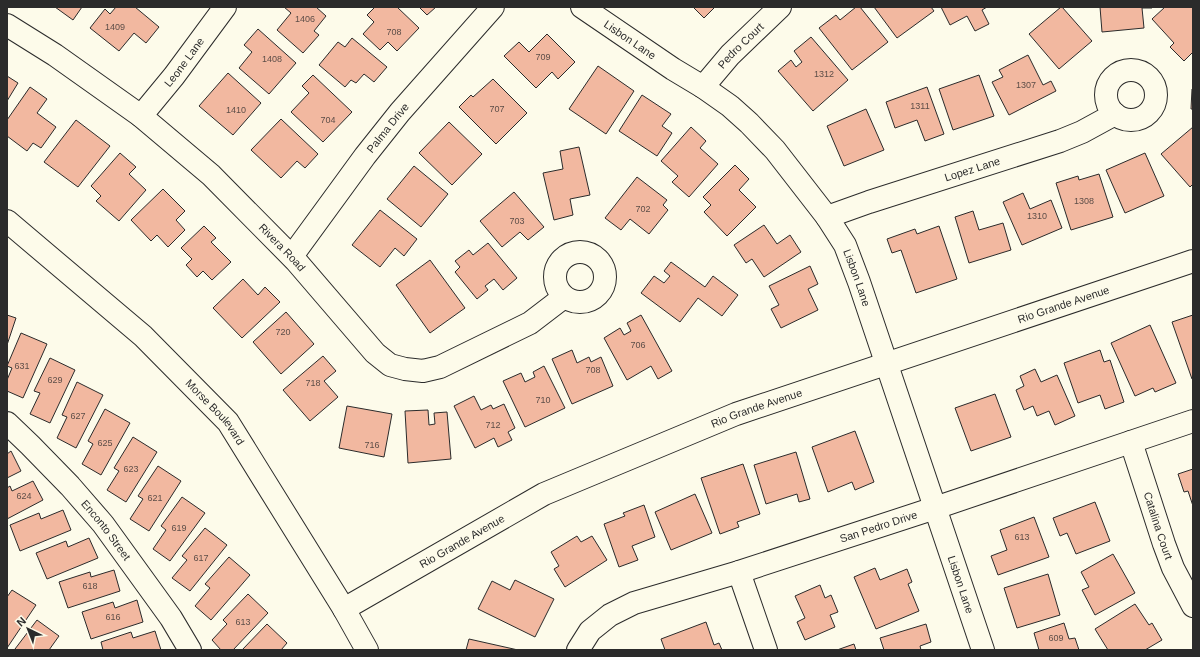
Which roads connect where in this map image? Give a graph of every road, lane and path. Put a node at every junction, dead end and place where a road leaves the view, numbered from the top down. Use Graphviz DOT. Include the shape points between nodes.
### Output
graph roads {
  1 [pos="225,7"];
  2 [pos="493,7"];
  3 [pos="582,7"];
  4 [pos="780,7"];
  5 [pos="7,25"];
  6 [pos="703,86"];
  7 [pos="1115,114"];
  8 [pos="140,116"];
  9 [pos="827,217"];
  10 [pos="7,221"];
  11 [pos="292,256"];
  12 [pos="1193,261"];
  13 [pos="564,297"];
  14 [pos="886,364"];
  15 [pos="1193,421"];
  16 [pos="7,424"];
  17 [pos="1131,442"];
  18 [pos="936,508"];
  19 [pos="739,572"];
  20 [pos="1193,606"];
  21 [pos="344,610"];
  22 [pos="190,650"];
  23 [pos="367,650"];
  24 [pos="578,650"];
  25 [pos="766,650"];
  26 [pos="983,650"];
  1 -- 8 [label="street, Leone Lane" via="174,76"];
  2 -- 11 [label="street, Palma Drive" via="365,156"];
  3 -- 6 [label="street, Lisbon Lane" via="673,69"];
  4 -- 6 [label="street, Pedro Court" via="730,55"];
  5 -- 8 [label="street, Rivera Road"];
  6 -- 9 [label="street, Lisbon Lane" via="730,106 775,150"];
  7 -- 9 [label="street, Lopez Lane" via="1060,141 891,194"];
  8 -- 11 [label="street, Rivera Road" via="211,175"];
  9 -- 14 [label="street, Lisbon Lane" via="845,245"];
  10 -- 21 [label="street, Morse Boulevard" via="143,336 228,422"];
  11 -- 13 [label="street, Rivera Road" via="375,353 390,365 405,369 423,371 440,367 530,323"];
  12 -- 14 [label="street, Rio Grande Avenue"];
  14 -- 18 [label="street, Lisbon Lane"];
  14 -- 21 [label="street, Rio Grande Avenue" via="736,414 544,494"];
  15 -- 17 [label="street, San Pedro Drive"];
  16 -- 22 [label="street, Enconto Street" via="70,486 103,524 171,618"];
  17 -- 18 [label="street, San Pedro Drive"];
  17 -- 20 [label="street, Catalina Court" via="1173,568"];
  18 -- 19 [label="street, San Pedro Drive"];
  18 -- 26 [label="street, Lisbon Lane"];
  19 -- 24 [label="street, San Pedro Drive" via="634,603 610,615 590,631"];
  19 -- 25 [label="street"];
  21 -- 23 [label="street, Morse Boulevard"];
}
